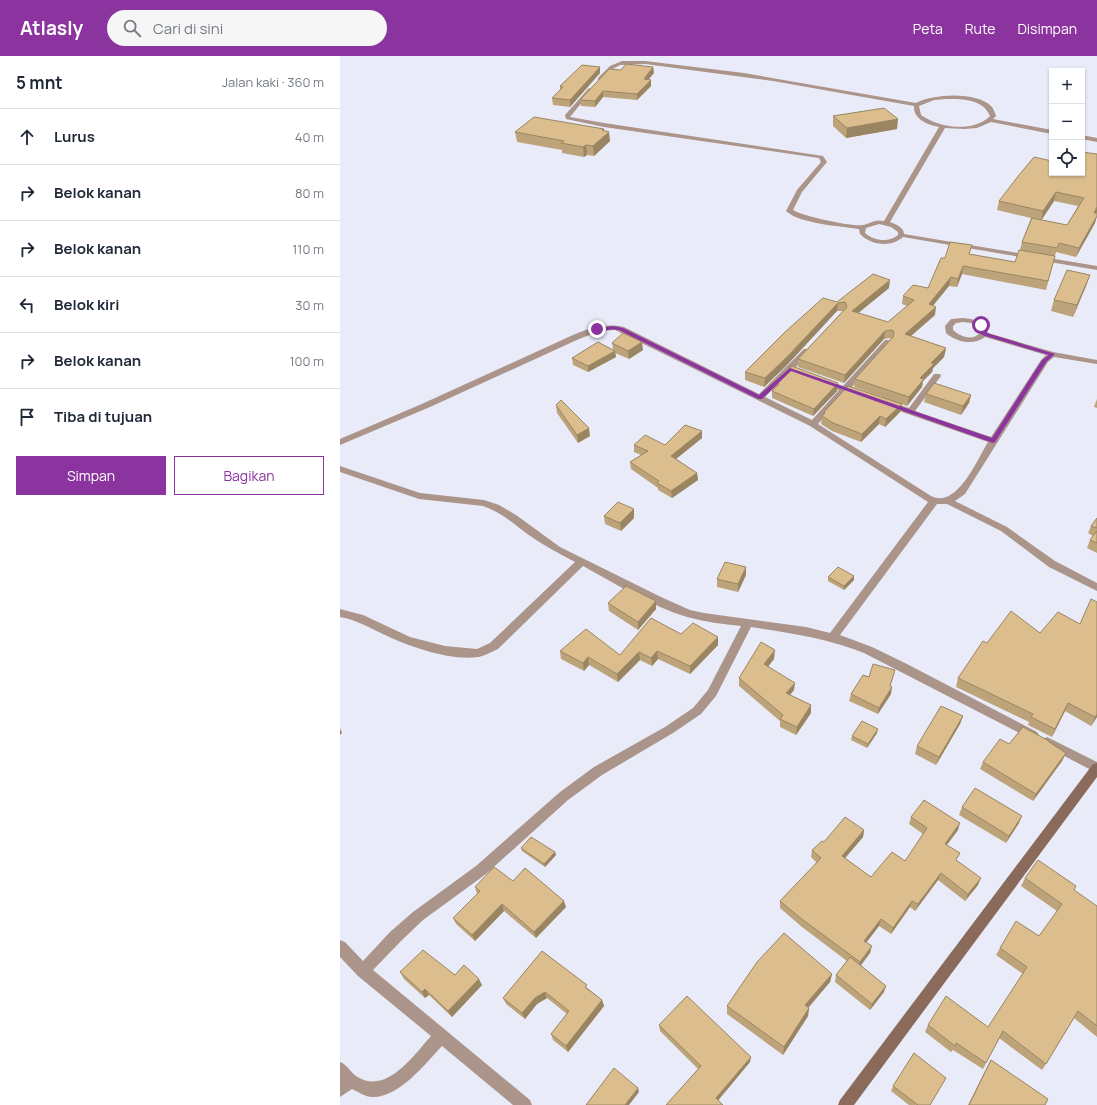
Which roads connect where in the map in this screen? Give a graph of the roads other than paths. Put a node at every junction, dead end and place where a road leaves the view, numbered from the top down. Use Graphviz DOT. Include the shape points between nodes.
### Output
graph roads {
  1 [pos="918,105"];
  2 [pos="991,120"];
  3 [pos="943,126"];
  4 [pos="1049,131"];
  5 [pos="1085,138"];
  6 [pos="1097,140"];
  7 [pos="886,223"];
  8 [pos="863,227"];
  9 [pos="901,234"];
  10 [pos="1097,268"];
  11 [pos="984,334"];
  12 [pos="888,342"];
  13 [pos="811,347"];
  14 [pos="1052,354"];
  15 [pos="1097,362"];
  16 [pos="938,376"];
  17 [pos="818,379"];
  18 [pos="845,390"];
  19 [pos="867,397"];
  20 [pos="760,398"];
  21 [pos="882,402"];
  22 [pos="911,411"];
  23 [pos="813,424"];
  24 [pos="993,441"];
  25 [pos="340,442"];
  26 [pos="340,468"];
  27 [pos="934,500"];
  28 [pos="948,502"];
  29 [pos="582,561"];
  30 [pos="1097,588"];
  31 [pos="340,613"];
  32 [pos="748,623"];
  33 [pos="833,637"];
  34 [pos="1097,768"];
  35 [pos="340,948"];
  36 [pos="362,971"];
  37 [pos="441,1036"];
  38 [pos="340,1069"];
  39 [pos="345,1086"];
  40 [pos="525,1105"];
  41 [pos="845,1105"];
  1 -- 2 [label="street" via="936,98 965,98 988,107 992,113"];
  1 -- 3 [label="street" via="916,111 920,117"];
  1 -- 8 [label="street" via="749,75 624,63 609,69 567,116 585,122 817,156 824,162 799,191 789,207 790,213"];
  2 -- 3 [label="street" via="973,127"];
  2 -- 4 [label="street"];
  3 -- 7 [label="street"];
  5 -- 6 [label="street"];
  7 -- 8 [label="street" via="872,223"];
  7 -- 9 [label="street" via="898,228"];
  8 -- 9 [label="street" via="864,235 876,241 892,241"];
  9 -- 10 [label="street"];
  11 -- 14 [label="street"];
  12 -- 18 [label="street"];
  13 -- 20 [label="street" via="794,370"];
  14 -- 15 [label="street"];
  14 -- 24 [label="street" via="1045,360"];
  16 -- 22 [label="street"];
  17 -- 18 [label="street"];
  18 -- 19 [label="street"];
  18 -- 23 [label="street"];
  20 -- 23 [label="street"];
  20 -- 25 [label="street" via="621,329 605,327 576,337"];
  21 -- 22 [label="street"];
  22 -- 24 [label="street"];
  23 -- 27 [label="street"];
  24 -- 28 [label="street" via="962,492"];
  26 -- 29 [label="street" via="413,495 484,503 496,507 544,541"];
  27 -- 28 [label="street"];
  27 -- 33 [label="street"];
  28 -- 30 [label="street" via="1004,528 1052,564"];
  29 -- 31 [label="street" via="494,646 478,654 412,641 389,633 363,618"];
  29 -- 32 [label="street" via="688,613 704,618"];
  32 -- 33 [label="street"];
  32 -- 36 [label="street" via="712,693 697,711 598,771 564,796 481,870 418,916"];
  33 -- 34 [label="street" via="903,667"];
  34 -- 41 [label="main road"];
  35 -- 36 [label="street"];
  36 -- 37 [label="street"];
  37 -- 39 [label="street" via="407,1073 394,1083 371,1090"];
  37 -- 40 [label="street"];
  38 -- 39 [label="street"];
}
